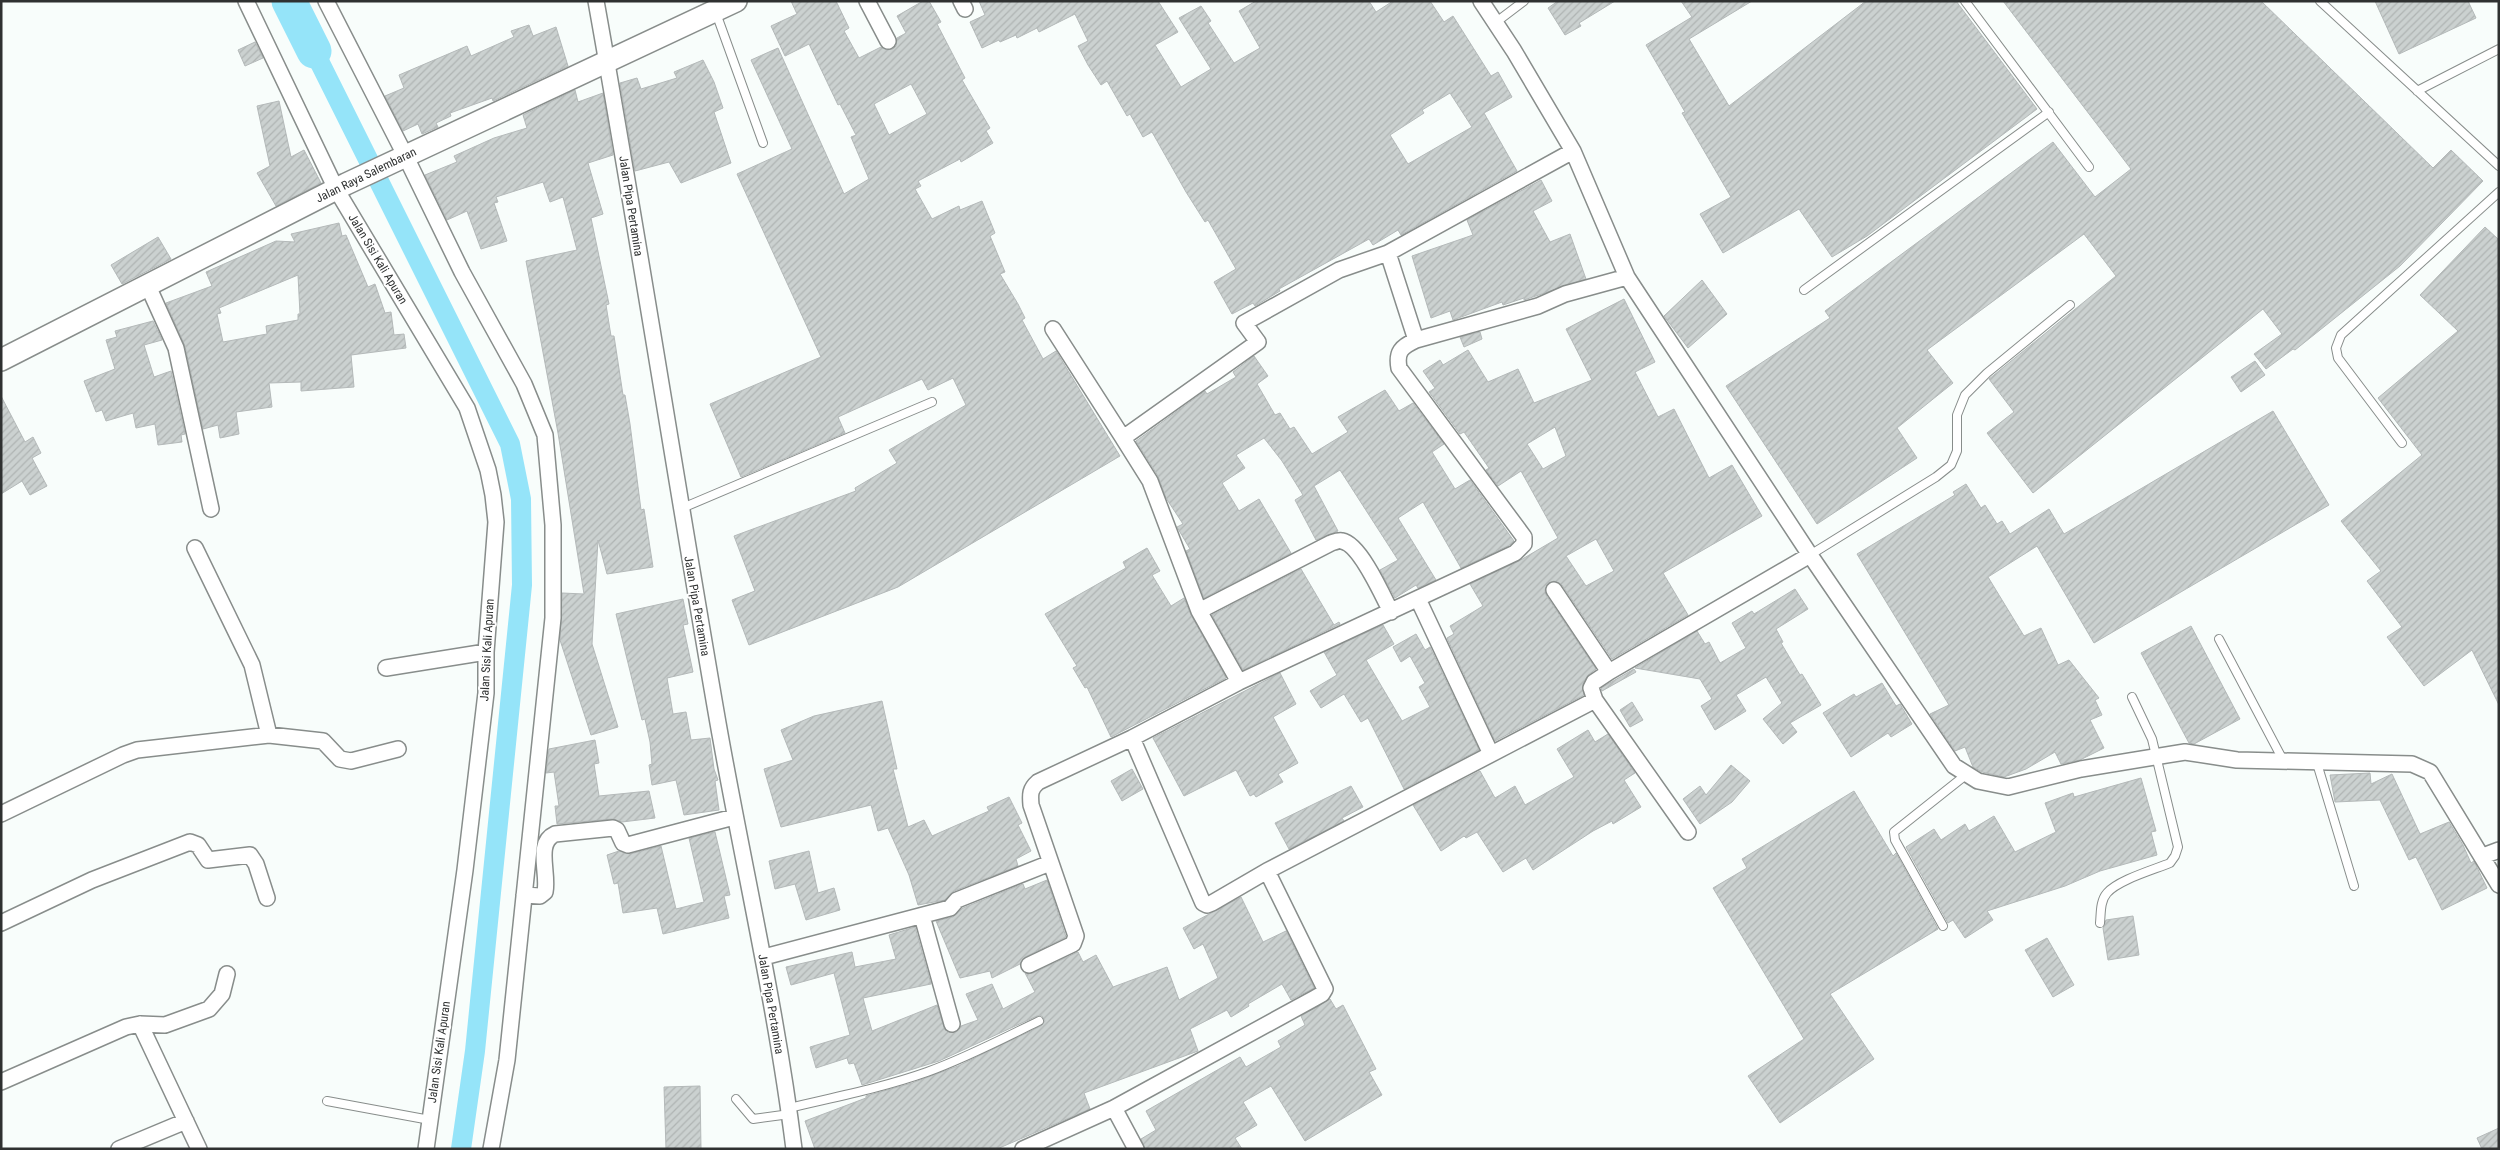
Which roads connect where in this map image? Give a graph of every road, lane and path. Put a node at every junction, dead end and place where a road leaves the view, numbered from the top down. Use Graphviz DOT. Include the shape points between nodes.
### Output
graph roads {
  1 [pos="246,1"];
  2 [pos="326,1"];
  3 [pos="596,1"];
  4 [pos="736,1"];
  5 [pos="867,1"];
  6 [pos="1481,1"];
  7 [pos="1524,1"];
  8 [pos="1965,1"];
  9 [pos="2320,1"];
  10 [pos="715,11"];
  11 [pos="1495,23"];
  12 [pos="888,41"];
  13 [pos="2499,50"];
  14 [pos="607,62"];
  15 [pos="2417,91"];
  16 [pos="2049,112"];
  17 [pos="763,143"];
  18 [pos="1573,152"];
  19 [pos="399,158"];
  20 [pos="2499,166"];
  21 [pos="2090,167"];
  22 [pos="341,186"];
  23 [pos="2499,192"];
  24 [pos="1388,252"];
  25 [pos="1627,277"];
  26 [pos="148,286"];
  27 [pos="1804,290"];
  28 [pos="2070,305"];
  29 [pos="1053,329"];
  30 [pos="1416,340"];
  31 [pos="1,360"];
  32 [pos="932,402"];
  33 [pos="1123,438"];
  34 [pos="2402,443"];
  35 [pos="680,509"];
  36 [pos="211,510"];
  37 [pos="195,548"];
  38 [pos="1810,555"];
  39 [pos="1554,590"];
  40 [pos="1418,599"];
  41 [pos="1198,611"];
  42 [pos="1391,612"];
  43 [pos="2218,639"];
  44 [pos="486,652"];
  45 [pos="386,668"];
  46 [pos="1609,672"];
  47 [pos="1239,682"];
  48 [pos="2132,697"];
  49 [pos="1595,700"];
  50 [pos="270,735"];
  51 [pos="1132,738"];
  52 [pos="398,749"];
  53 [pos="1491,754"];
  54 [pos="2156,755"];
  55 [pos="2283,760"];
  56 [pos="2316,760"];
  57 [pos="1967,774"];
  58 [pos="1,814"];
  59 [pos="734,818"];
  60 [pos="1688,832"];
  61 [pos="2499,850"];
  62 [pos="2483,856"];
  63 [pos="1050,863"];
  64 [pos="1268,870"];
  65 [pos="2499,885"];
  66 [pos="2354,886"];
  67 [pos="524,895"];
  68 [pos="267,898"];
  69 [pos="922,916"];
  70 [pos="1,923"];
  71 [pos="2100,923"];
  72 [pos="1943,926"];
  73 [pos="764,957"];
  74 [pos="1029,965"];
  75 [pos="227,974"];
  76 [pos="1039,1021"];
  77 [pos="140,1024"];
  78 [pos="952,1024"];
  79 [pos="1,1082"];
  80 [pos="736,1099"];
  81 [pos="327,1101"];
  82 [pos="1114,1108"];
  83 [pos="790,1111"];
  84 [pos="430,1120"];
  85 [pos="186,1121"];
  86 [pos="119,1149"];
  87 [pos="199,1149"];
  88 [pos="426,1149"];
  89 [pos="491,1149"];
  90 [pos="794,1149"];
  91 [pos="1023,1149"];
  92 [pos="1136,1149"];
  1 -- 22 [label="street, Jalan Sisi Kali Apuran"];
  2 -- 19 [label="street"];
  3 -- 14 [label="street, Jalan Pipa Pertamina"];
  4 -- 10 [label="main road, Jalan Raya Salembaran"];
  5 -- 12 [label="street"];
  6 -- 11 [label="street"];
  7 -- 11 [label="lane"];
  8 -- 16 [label="lane"];
  9 -- 15 [label="lane"];
  10 -- 14 [label="main road, Jalan Raya Salembaran"];
  10 -- 17 [label="lane"];
  11 -- 18 [label="street"];
  13 -- 15 [label="lane"];
  14 -- 19 [label="main road, Jalan Raya Salembaran"];
  14 -- 35 [label="street, Jalan Pipa Pertamina"];
  15 -- 20 [label="lane"];
  16 -- 21 [label="lane"];
  16 -- 27 [label="lane"];
  18 -- 24 [label="street"];
  18 -- 25 [label="street"];
  19 -- 22 [label="main road, Jalan Raya Salembaran"];
  19 -- 67 [label="street" via="524,384 545,436 553,525 553,618"];
  22 -- 26 [label="main road, Jalan Raya Salembaran"];
  22 -- 44 [label="street, Jalan Sisi Kali Apuran" via="467,408 488,470 496,522"];
  23 -- 34 [label="lane" via="2341,335 2336,348 2338,358"];
  24 -- 30 [label="street"];
  24 -- 33 [label="street" via="1339,270 1244,323 1258,342"];
  25 -- 30 [label="street"];
  25 -- 38 [label="street"];
  26 -- 31 [label="main road, Jalan Raya Salembaran"];
  26 -- 36 [label="street" via="176,348"];
  28 -- 38 [label="lane" via="1986,373 1965,395 1957,415 1956,451 1951,465"];
  29 -- 33 [label="street"];
  30 -- 40 [label="street" via="1402,347 1397,357 1399,368 1524,537 1524,544 1515,553"];
  32 -- 35 [label="lane"];
  33 -- 41 [label="street" via="1150,481"];
  35 -- 59 [label="street, Jalan Pipa Pertamina"];
  37 -- 50 [label="street" via="252,666"];
  38 -- 46 [label="street"];
  38 -- 57 [label="street" via="1954,766"];
  39 -- 46 [label="street"];
  40 -- 42 [label="street"];
  40 -- 53 [label="street"];
  41 -- 42 [label="street" via="1331,543 1342,541 1352,545 1360,555"];
  41 -- 47 [label="street"];
  42 -- 47 [label="street"];
  43 -- 55 [label="lane"];
  44 -- 45 [label="street"];
  44 -- 84 [label="street, Jalan Sisi Kali Apuran" via="486,693"];
  46 -- 49 [label="street" via="1591,688"];
  47 -- 51 [label="street"];
  48 -- 54 [label="lane"];
  49 -- 53 [label="street"];
  49 -- 60 [label="street"];
  50 -- 52 [label="street" via="323,741 340,759 351,762"];
  50 -- 58 [label="street" via="137,750"];
  51 -- 63 [label="street" via="1032,787 1031,805"];
  51 -- 64 [label="street" via="1203,903 1212,903"];
  53 -- 64 [label="street"];
  54 -- 55 [label="street" via="2185,752 2238,760"];
  54 -- 57 [label="street" via="2008,787 1978,782"];
  54 -- 71 [label="lane" via="2178,847 2176,856 2170,863 2115,886 2102,903"];
  55 -- 56 [label="street"];
  56 -- 62 [label="street" via="2412,764 2430,772"];
  56 -- 66 [label="lane"];
  57 -- 72 [label="lane" via="1894,832 1895,840"];
  59 -- 67 [label="street" via="628,845 613,828 555,834 544,844 545,892 540,896"];
  59 -- 73 [label="street, Jalan Pipa Pertamina"];
  61 -- 62 [label="street"];
  62 -- 65 [label="street"];
  63 -- 69 [label="street" via="957,900 950,908"];
  63 -- 74 [label="street" via="1076,940 1074,944"];
  64 -- 82 [label="street" via="1323,982 1325,989 1322,994"];
  67 -- 89 [label="street" via="506,1060"];
  68 -- 70 [label="street" via="250,855 208,860 198,845 190,842 92,880"];
  69 -- 73 [label="street"];
  69 -- 78 [label="street"];
  73 -- 83 [label="street, Jalan Pipa Pertamina"];
  75 -- 77 [label="street" via="222,994 209,1009 165,1025"];
  76 -- 83 [label="lane" via="926,1072"];
  77 -- 79 [label="street" via="126,1027"];
  77 -- 85 [label="street"];
  80 -- 83 [label="lane" via="752,1119"];
  81 -- 84 [label="lane"];
  82 -- 91 [label="street"];
  82 -- 92 [label="street"];
  83 -- 90 [label="street, Jalan Pipa Pertamina"];
  84 -- 88 [label="street, Jalan Sisi Kali Apuran"];
  85 -- 86 [label="street"];
  85 -- 87 [label="street"];
}
